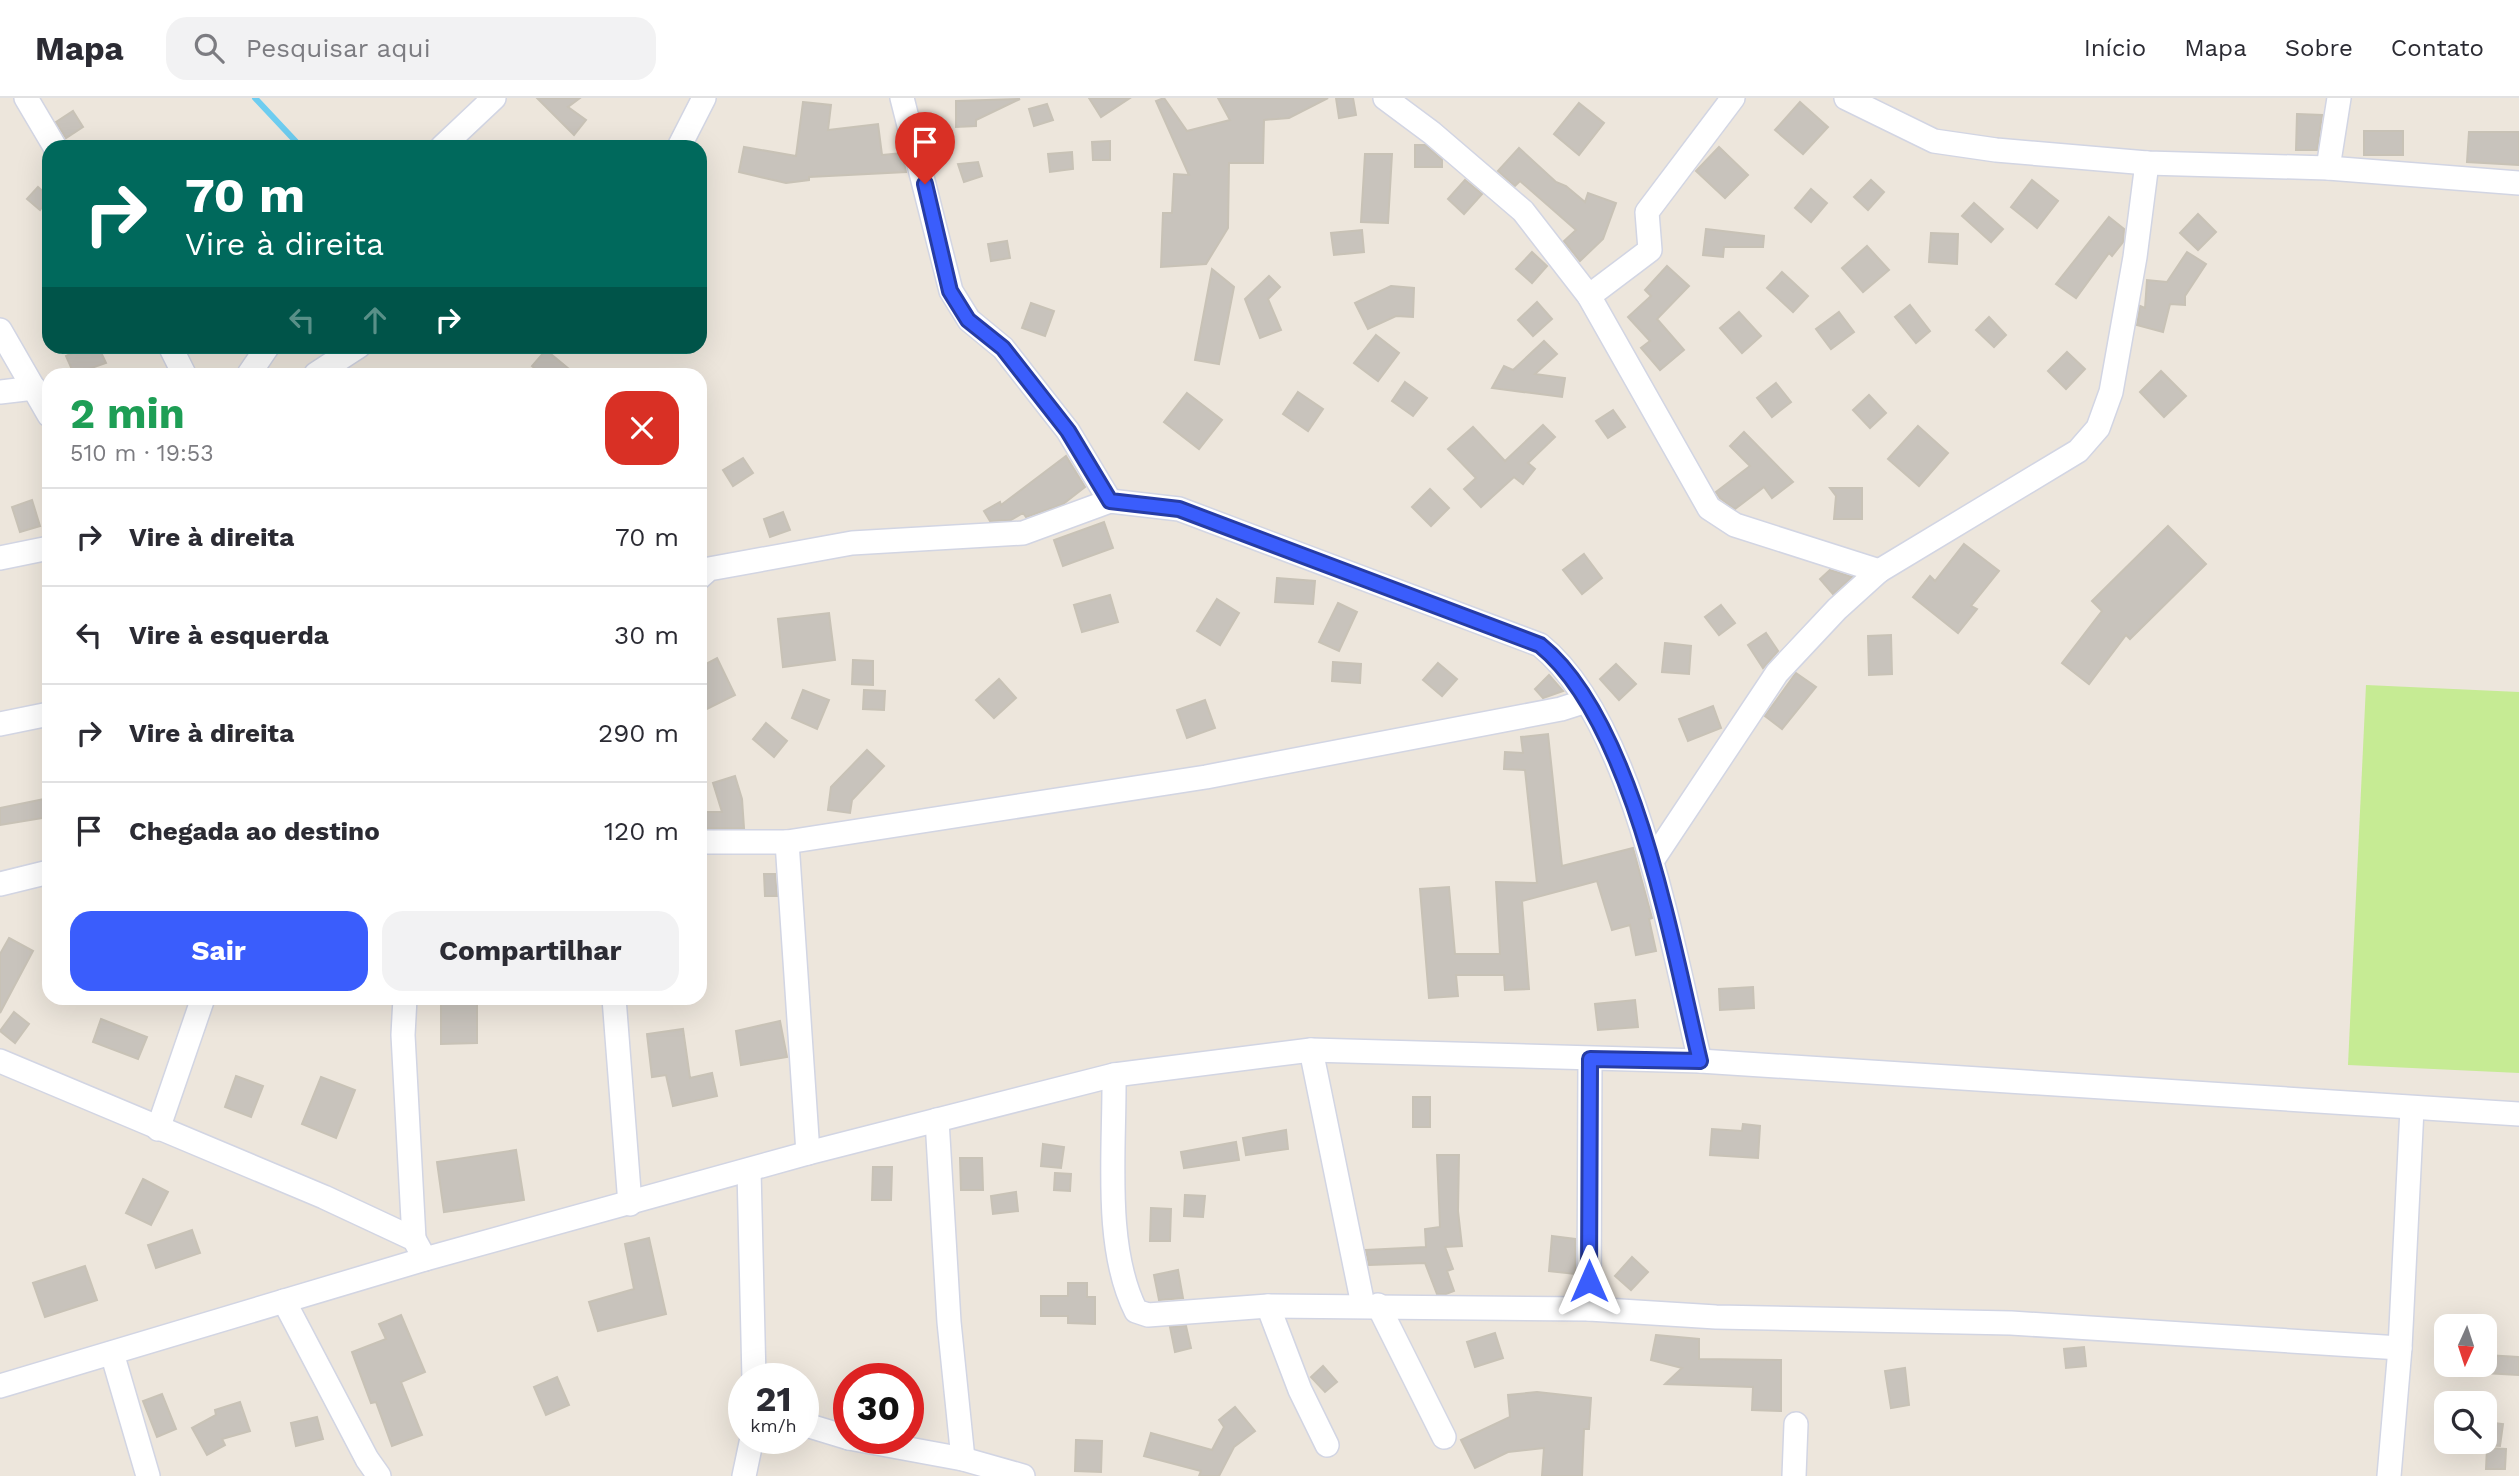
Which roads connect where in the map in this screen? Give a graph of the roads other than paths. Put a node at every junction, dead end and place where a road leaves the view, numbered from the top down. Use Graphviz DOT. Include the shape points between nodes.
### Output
graph roads {
  1 [pos="26,98"];
  2 [pos="494,98"];
  3 [pos="704,98"];
  4 [pos="902,98"];
  5 [pos="1385,98"];
  6 [pos="1733,98"];
  7 [pos="1846,98"];
  8 [pos="2339,98"];
  9 [pos="51,140"];
  10 [pos="449,140"];
  11 [pos="683,140"];
  12 [pos="2147,163"];
  13 [pos="2328,168"];
  14 [pos="2519,183"];
  15 [pos="1589,296"];
  16 [pos="0,330"];
  17 [pos="347,354"];
  18 [pos="325,368"];
  19 [pos="33,388"];
  20 [pos="0,392"];
  21 [pos="42,403"];
  22 [pos="1110,501"];
  23 [pos="42,549"];
  24 [pos="0,558"];
  25 [pos="707,571"];
  26 [pos="1879,572"];
  27 [pos="1586,701"];
  28 [pos="42,715"];
  29 [pos="0,724"];
  30 [pos="707,842"];
  31 [pos="787,842"];
  32 [pos="1651,861"];
  33 [pos="42,874"];
  34 [pos="0,884"];
  35 [pos="201,1005"];
  36 [pos="405,1005"];
  37 [pos="614,1005"];
  38 [pos="1311,1050"];
  39 [pos="1590,1059"];
  40 [pos="0,1060"];
  41 [pos="1700,1061"];
  42 [pos="1114,1075"];
  43 [pos="2412,1109"];
  44 [pos="2519,1114"];
  45 [pos="936,1120"];
  46 [pos="158,1129"];
  47 [pos="808,1153"];
  48 [pos="749,1170"];
  49 [pos="630,1204"];
  50 [pos="419,1249"];
  51 [pos="284,1301"];
  52 [pos="1370,1305"];
  53 [pos="1268,1306"];
  54 [pos="1589,1309"];
  55 [pos="2400,1348"];
  56 [pos="112,1353"];
  57 [pos="754,1363"];
  58 [pos="0,1386"];
  59 [pos="1796,1423"];
  60 [pos="1444,1437"];
  61 [pos="1327,1444"];
  62 [pos="924,1452"];
  63 [pos="749,1454"];
  64 [pos="963,1459"];
  65 [pos="148,1476"];
  66 [pos="379,1476"];
  67 [pos="744,1476"];
  68 [pos="1023,1476"];
  69 [pos="1794,1476"];
  70 [pos="2389,1476"];
  1 -- 9 [label="street"];
  2 -- 10 [label="street"];
  3 -- 11 [label="street"];
  4 -- 22 [label="street" via="950,291 968,320 1003,348 1068,431"];
  5 -- 15 [label="street" via="1523,211"];
  6 -- 15 [label="street" via="1647,212 1650,250"];
  7 -- 12 [label="street" via="1934,141"];
  8 -- 13 [label="street"];
  12 -- 13 [label="street"];
  12 -- 26 [label="street" via="2111,392 2098,428 2078,451"];
  13 -- 14 [label="street"];
  15 -- 26 [label="street" via="1709,508 1735,525"];
  16 -- 19 [label="street"];
  17 -- 18 [label="street"];
  19 -- 20 [label="street"];
  19 -- 21 [label="street"];
  22 -- 25 [label="street" via="1023,533 852,543"];
  22 -- 27 [label="street" via="1179,509 1540,645 1558,659"];
  23 -- 24 [label="street"];
  26 -- 32 [label="street" via="1777,673"];
  27 -- 31 [label="street" via="1206,776"];
  27 -- 32 [label="street" via="1608,737"];
  28 -- 29 [label="street"];
  30 -- 31 [label="street"];
  31 -- 47 [label="street"];
  32 -- 41 [label="street"];
  33 -- 34 [label="street"];
  35 -- 46 [label="street"];
  36 -- 50 [label="street"];
  37 -- 49 [label="street"];
  38 -- 39 [label="street"];
  38 -- 42 [label="street"];
  38 -- 52 [label="street"];
  39 -- 41 [label="street"];
  39 -- 54 [label="street"];
  40 -- 46 [label="street"];
  41 -- 43 [label="street"];
  42 -- 45 [label="street"];
  42 -- 53 [label="street" via="1116,1236 1128,1295 1136,1311 1173,1315"];
  43 -- 44 [label="street"];
  43 -- 55 [label="street"];
  45 -- 47 [label="street"];
  45 -- 64 [label="street"];
  46 -- 50 [label="street" via="324,1197"];
  47 -- 48 [label="street"];
  48 -- 49 [label="street"];
  48 -- 57 [label="street"];
  49 -- 50 [label="street"];
  50 -- 51 [label="street"];
  51 -- 56 [label="street"];
  51 -- 66 [label="street"];
  52 -- 53 [label="street"];
  52 -- 54 [label="street"];
  52 -- 60 [label="street"];
  53 -- 61 [label="street" via="1300,1390"];
  54 -- 55 [label="street" via="1716,1317 2011,1323"];
  55 -- 70 [label="street"];
  56 -- 58 [label="street"];
  56 -- 65 [label="street"];
  59 -- 69 [label="street"];
  62 -- 64 [label="street"];
  63 -- 67 [label="street"];
  64 -- 68 [label="street"];
}
